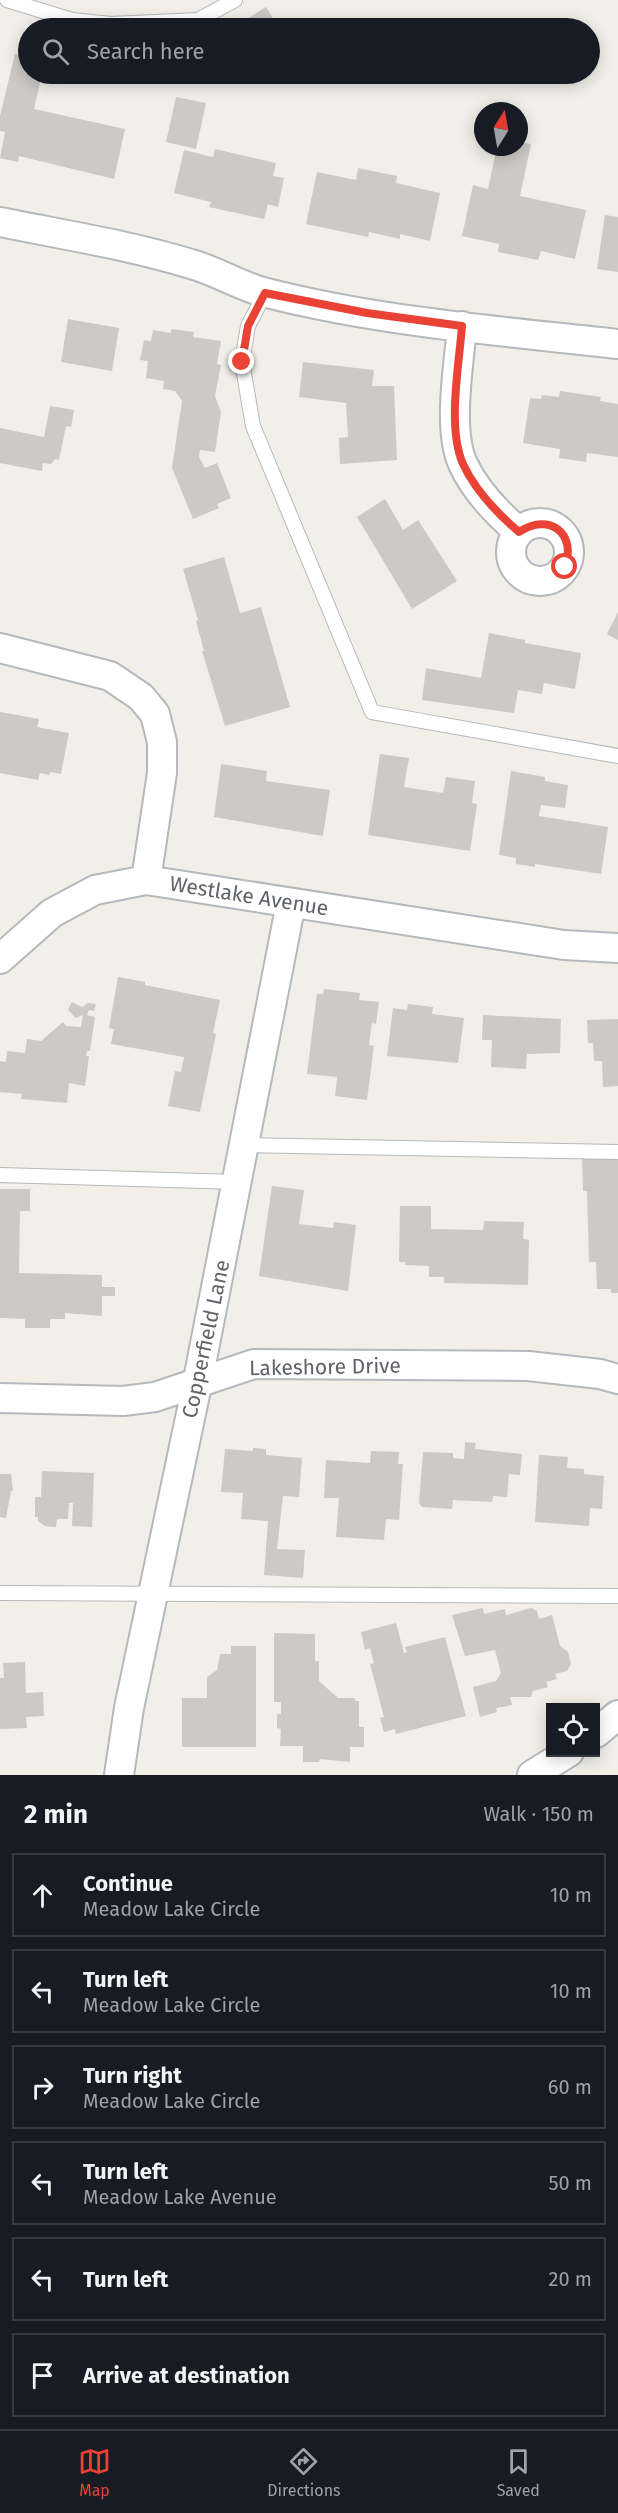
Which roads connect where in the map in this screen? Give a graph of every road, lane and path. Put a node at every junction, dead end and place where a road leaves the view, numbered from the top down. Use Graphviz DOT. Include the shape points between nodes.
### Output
graph roads {
  1 [pos="8,0"];
  2 [pos="235,0"];
  3 [pos="66,18"];
  4 [pos="202,18"];
  5 [pos="0,222"];
  6 [pos="265,293"];
  7 [pos="462,326"];
  8 [pos="618,344"];
  9 [pos="519,532"];
  10 [pos="0,648"];
  11 [pos="618,756"];
  12 [pos="146,880"];
  13 [pos="291,903"];
  14 [pos="618,948"];
  15 [pos="0,959"];
  16 [pos="245,1145"];
  17 [pos="618,1152"];
  18 [pos="0,1175"];
  19 [pos="237,1182"];
  20 [pos="618,1379"];
  21 [pos="197,1385"];
  22 [pos="0,1398"];
  23 [pos="0,1593"];
  24 [pos="152,1594"];
  25 [pos="618,1596"];
  26 [pos="618,1715"];
  27 [pos="600,1730"];
  28 [pos="561,1757"];
  29 [pos="119,1775"];
  30 [pos="532,1775"];
  1 -- 3 [label="lane"];
  2 -- 4 [label="lane"];
  5 -- 6 [label="street" via="193,264"];
  6 -- 7 [label="street"];
  6 -- 11 [label="lane" via="248,326 242,362 253,426 372,712"];
  7 -- 8 [label="street"];
  7 -- 9 [label="street" via="456,407 463,464 495,511"];
  10 -- 12 [label="street, Westlake Avenue" via="110,676 141,696 155,714 162,742 162,773"];
  12 -- 13 [label="street, Westlake Avenue"];
  12 -- 15 [label="street" via="95,890 51,913"];
  13 -- 14 [label="street, Westlake Avenue" via="564,945"];
  13 -- 16 [label="street, Copperfield Lane"];
  16 -- 17 [label="lane"];
  16 -- 19 [label="street, Copperfield Lane"];
  18 -- 19 [label="lane"];
  19 -- 21 [label="street, Copperfield Lane"];
  20 -- 21 [label="street, Lakeshore Drive" via="528,1366 254,1364"];
  21 -- 22 [label="street, Lakeshore Drive" via="123,1401"];
  21 -- 24 [label="street, Copperfield Lane"];
  23 -- 24 [label="lane"];
  24 -- 25 [label="lane"];
  24 -- 29 [label="street, Copperfield Lane"];
  26 -- 27 [label="street"];
  28 -- 30 [label="street"];
}
